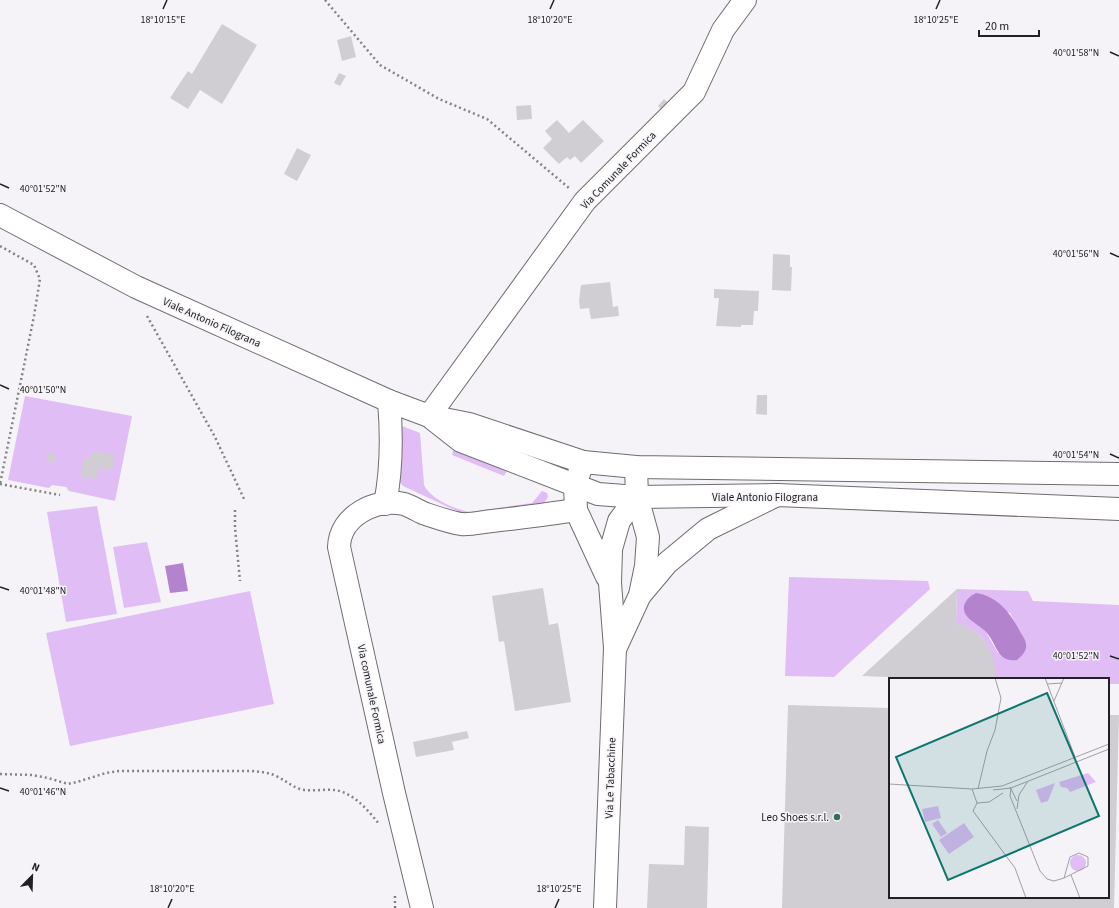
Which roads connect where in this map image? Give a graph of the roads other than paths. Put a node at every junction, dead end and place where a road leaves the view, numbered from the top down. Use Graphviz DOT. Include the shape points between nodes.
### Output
graph roads {
  1 [pos="745,0"];
  2 [pos="0,215"];
  3 [pos="389,401"];
  4 [pos="429,416"];
  5 [pos="583,462"];
  6 [pos="636,466"];
  7 [pos="1119,474"];
  8 [pos="575,485"];
  9 [pos="777,495"];
  10 [pos="637,498"];
  11 [pos="385,504"];
  12 [pos="1119,509"];
  13 [pos="576,510"];
  14 [pos="610,584"];
  15 [pos="640,595"];
  16 [pos="616,648"];
  17 [pos="422,908"];
  18 [pos="605,908"];
  1 -- 4 [label="street, Via Comunale Formica" via="724,30 694,92 585,201"];
  2 -- 3 [label="street, Viale Antonio Filograna" via="136,287"];
  3 -- 4 [label="street, Viale Antonio Filograna"];
  3 -- 11 [label="street" via="392,452"];
  4 -- 5 [label="street, Viale Antonio Filograna" via="469,424"];
  4 -- 8 [label="street, Viale Antonio Filograna" via="461,441"];
  5 -- 6 [label="street, Viale Antonio Filograna"];
  5 -- 8 [label="street"];
  6 -- 7 [label="street, Viale Antonio Filograna"];
  6 -- 10 [label="street"];
  8 -- 10 [label="street, Viale Antonio Filograna" via="598,494"];
  8 -- 13 [label="street"];
  9 -- 10 [label="street, Viale Antonio Filograna"];
  9 -- 12 [label="street, Viale Antonio Filograna"];
  9 -- 15 [label="street, Via Le Tabacchine" via="708,529 667,563"];
  10 -- 14 [label="street, Via Le Tabacchine" via="619,521 610,549"];
  10 -- 15 [label="street, Via Le Tabacchine" via="648,537"];
  11 -- 13 [label="street, Via comunale Formica" via="404,504 462,524"];
  11 -- 17 [label="street, Via comunale Formica" via="369,507 348,521 342,531 339,548"];
  13 -- 14 [label="street, Via Le Tabacchine"];
  14 -- 16 [label="street, Via Le Tabacchine"];
  15 -- 16 [label="street, Via Le Tabacchine"];
  16 -- 18 [label="street, Via Le Tabacchine"];
}
